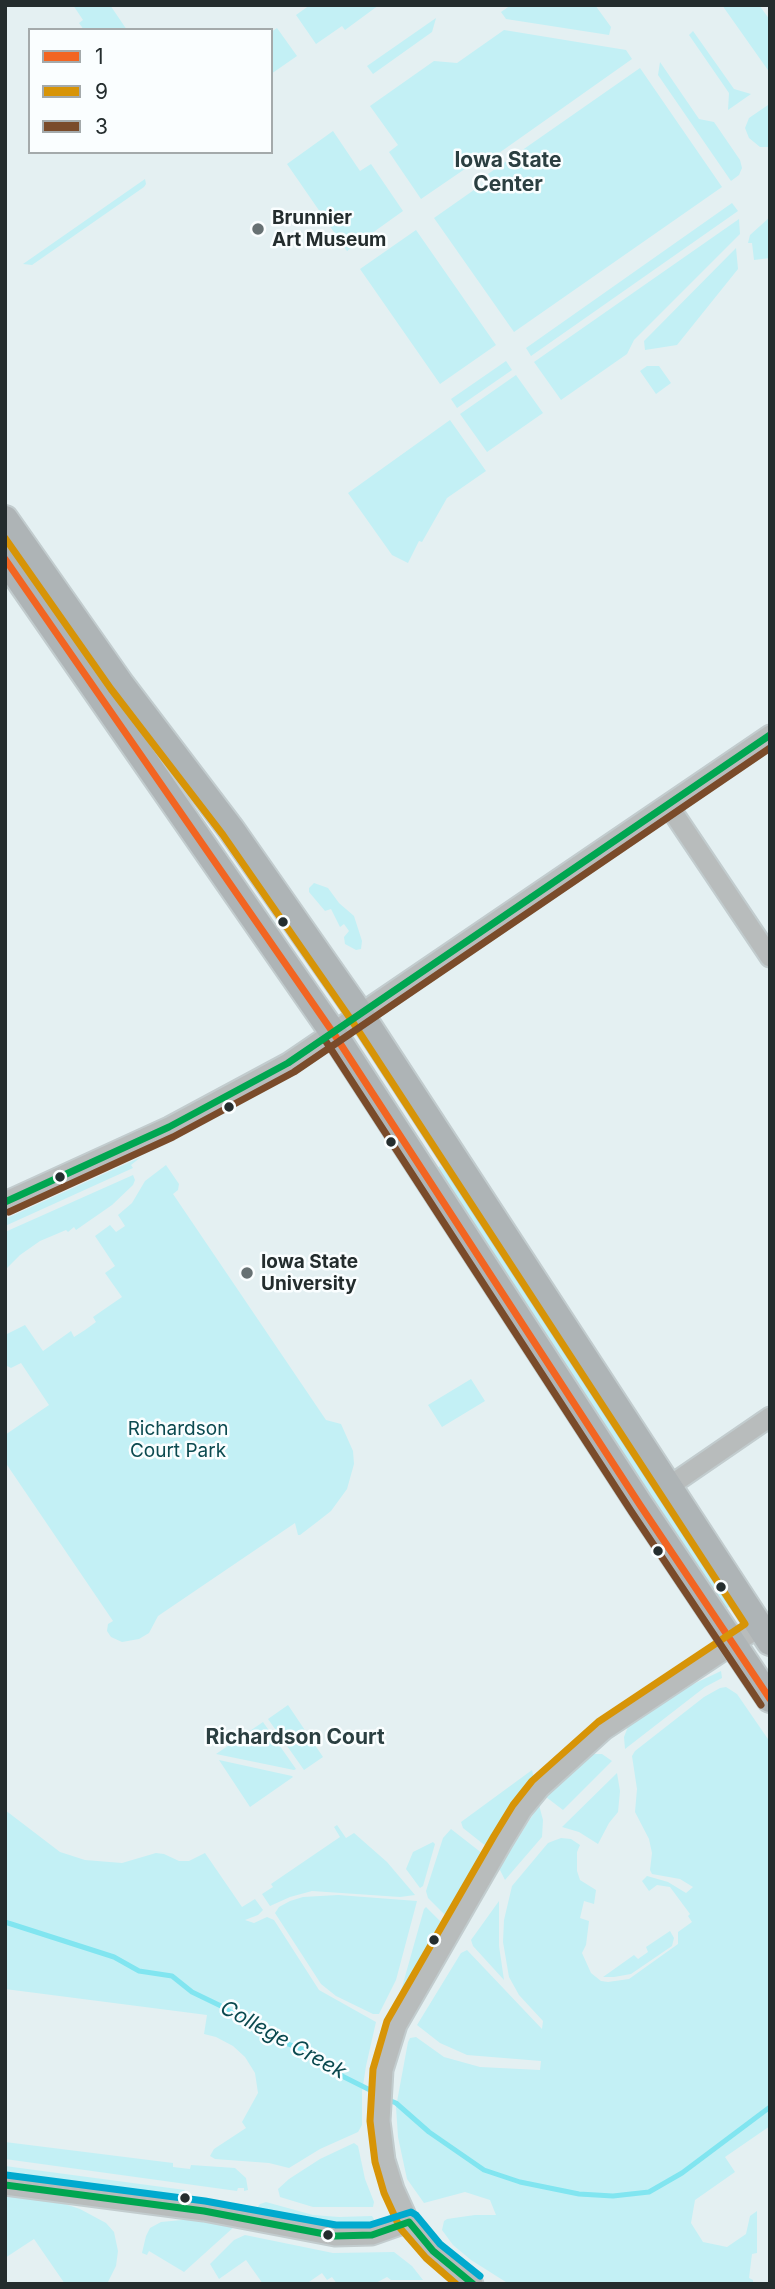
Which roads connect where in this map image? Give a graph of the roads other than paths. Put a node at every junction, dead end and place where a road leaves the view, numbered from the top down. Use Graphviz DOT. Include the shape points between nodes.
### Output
graph roads {
  1 [pos="5,519"];
  2 [pos="5,559"];
  3 [pos="770,736"];
  4 [pos="668,805"];
  5 [pos="770,957"];
  6 [pos="361,1015"];
  7 [pos="334,1034"];
  8 [pos="5,1202"];
  9 [pos="770,1417"];
  10 [pos="668,1487"];
  11 [pos="765,1634"];
  12 [pos="733,1644"];
  13 [pos="770,1699"];
  14 [pos="5,2185"];
  15 [pos="409,2222"];
  16 [pos="473,2284"];
  1 -- 6 [label="main road"];
  2 -- 7 [label="main road"];
  3 -- 4 [label="street"];
  4 -- 5 [label="street"];
  4 -- 6 [label="street"];
  6 -- 7 [label="street"];
  6 -- 10 [label="main road"];
  7 -- 8 [label="street" via="169,1127"];
  7 -- 12 [label="main road"];
  9 -- 10 [label="street"];
  10 -- 11 [label="main road"];
  11 -- 12 [label="street"];
  12 -- 13 [label="main road"];
  12 -- 15 [label="street" via="604,1730 540,1788 522,1810 411,1997 383,2070 380,2121 391,2180"];
  14 -- 15 [label="street" via="204,2211 334,2236 372,2235"];
  15 -- 16 [label="street"];
}
